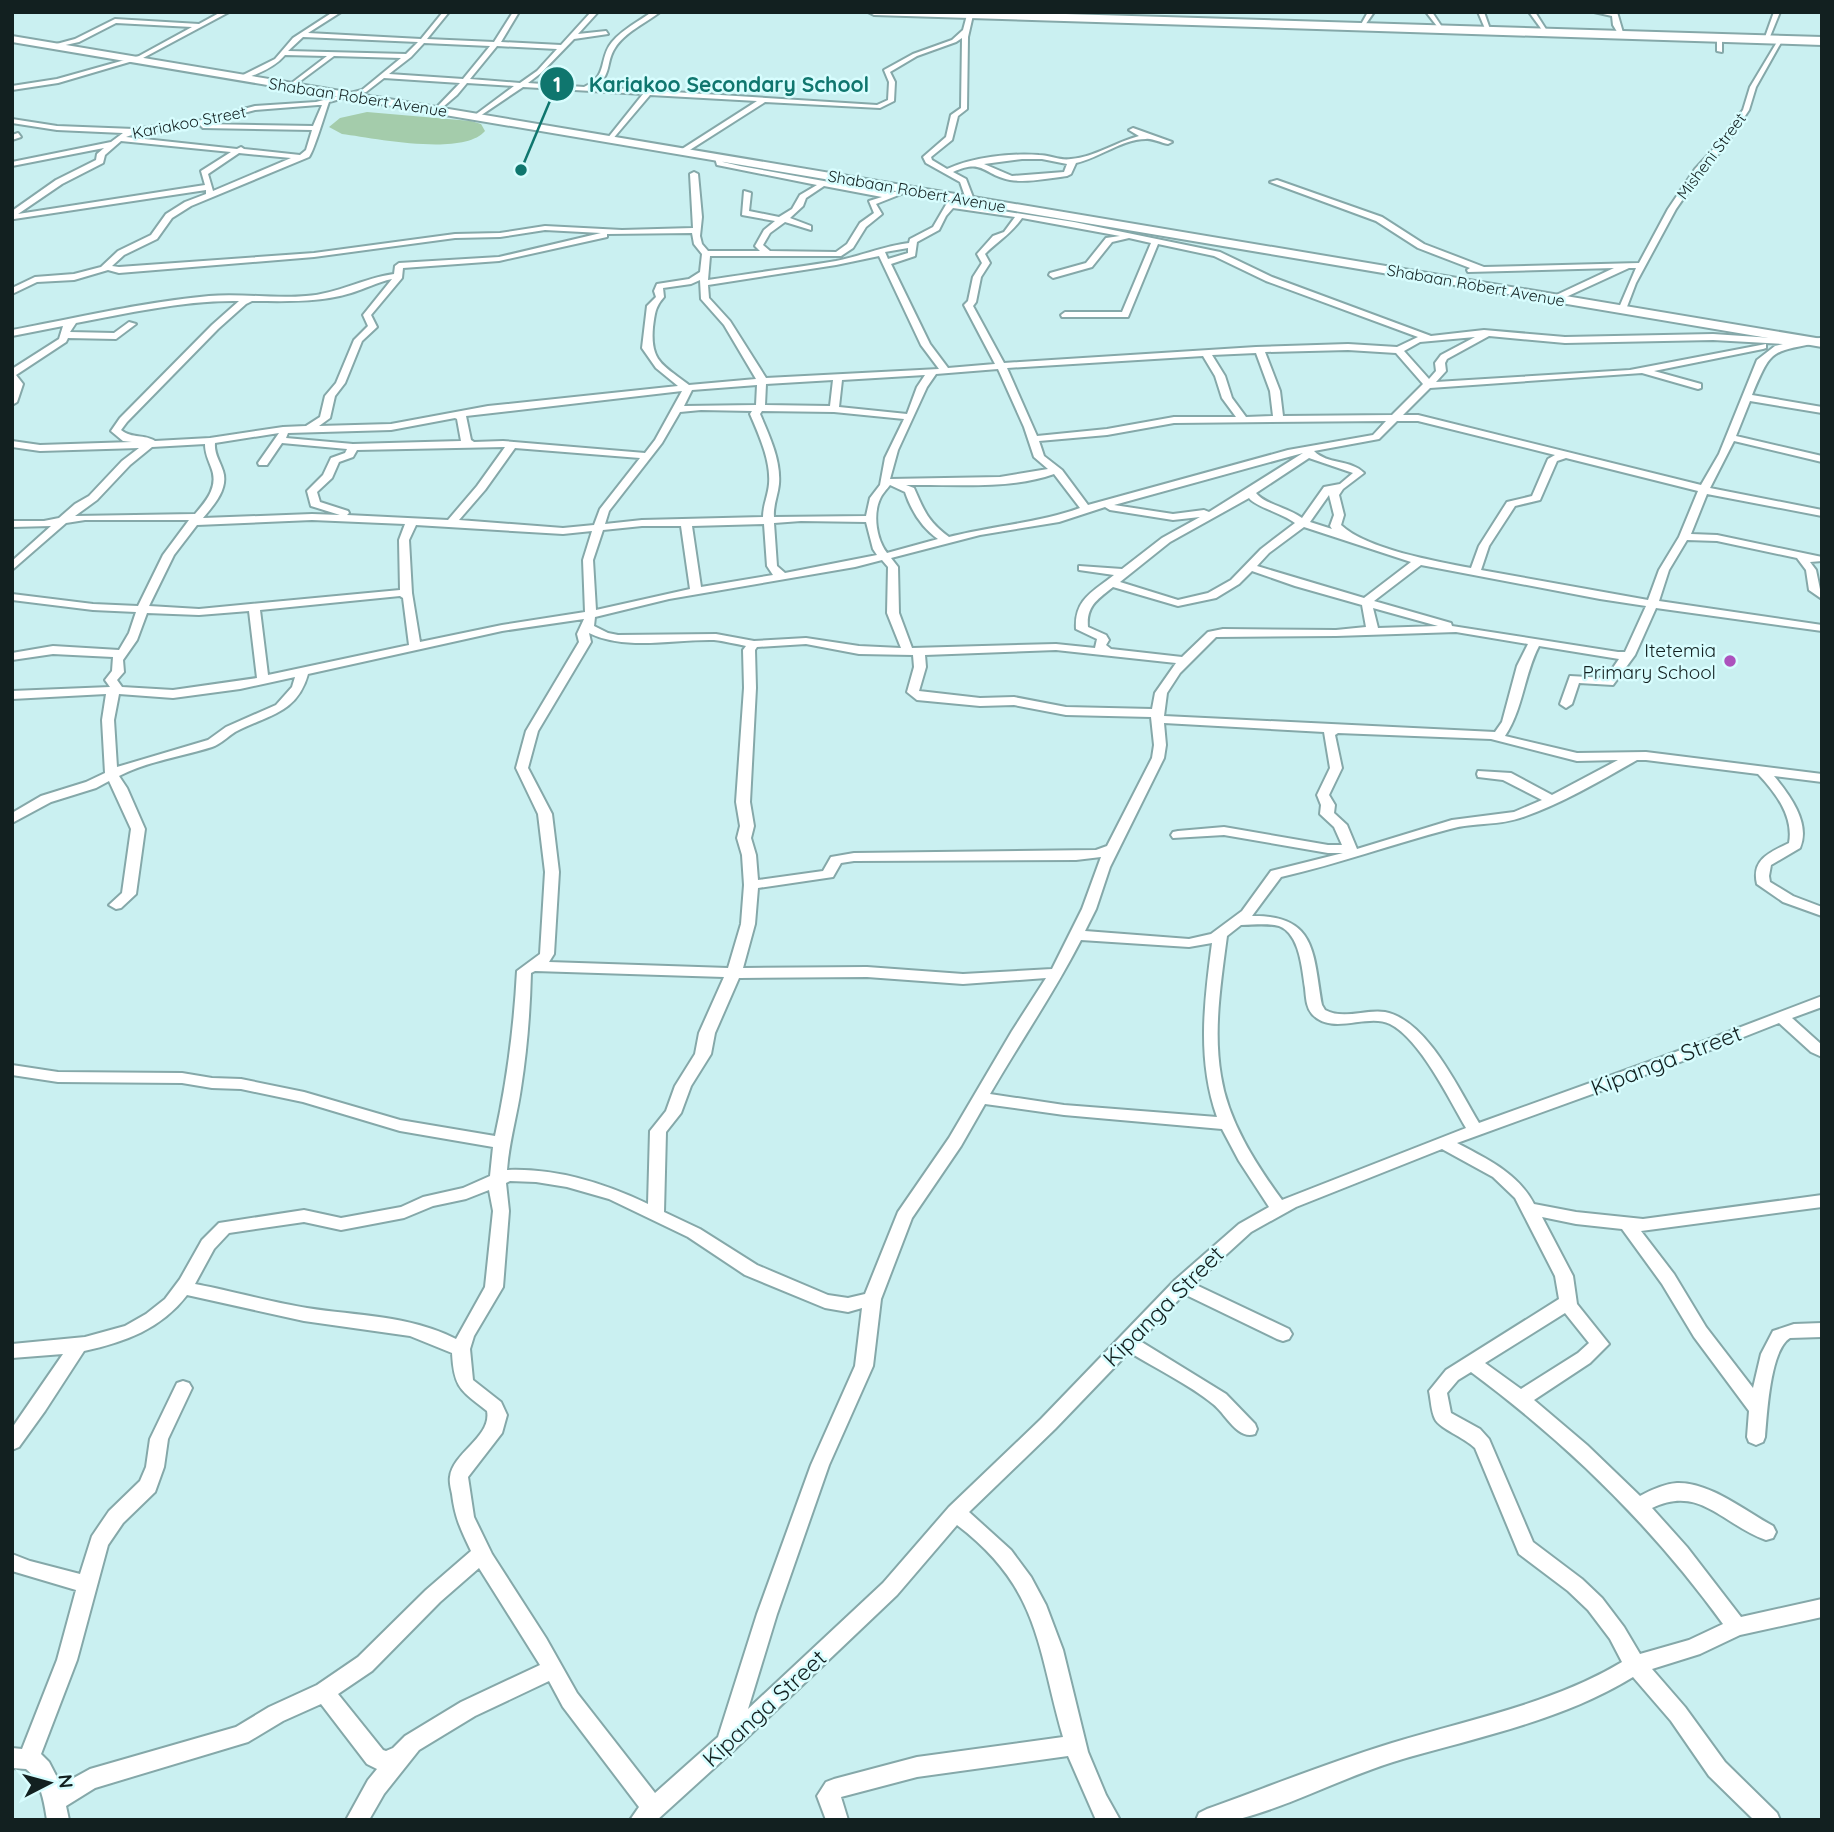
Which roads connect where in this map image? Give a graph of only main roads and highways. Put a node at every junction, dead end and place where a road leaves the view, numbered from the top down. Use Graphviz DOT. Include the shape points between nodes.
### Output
graph roads {
  1 [pos="874,12"];
  2 [pos="941,13"];
  3 [pos="1051,15"];
  4 [pos="1822,41"];
  1 -- 2 [label="highway"];
  2 -- 3 [label="highway"];
  3 -- 4 [label="highway" via="1622,35 1719,44 1766,39"];
}
